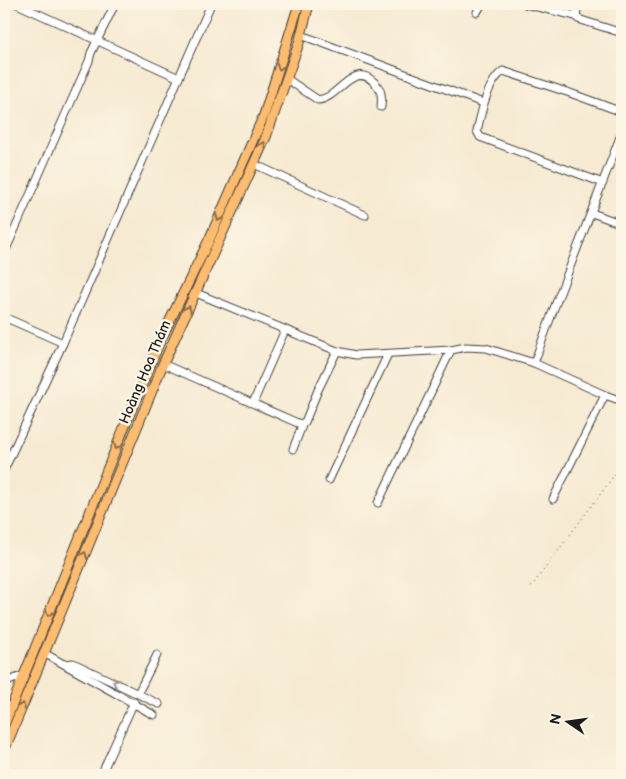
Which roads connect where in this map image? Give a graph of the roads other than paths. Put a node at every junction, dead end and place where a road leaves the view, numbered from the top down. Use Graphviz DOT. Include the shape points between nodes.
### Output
graph roads {
  1 [pos="17,4"];
  2 [pos="115,4"];
  3 [pos="211,4"];
  4 [pos="299,4"];
  5 [pos="309,4"];
  6 [pos="482,4"];
  7 [pos="525,4"];
  8 [pos="578,4"];
  9 [pos="477,12"];
  10 [pos="576,16"];
  11 [pos="622,33"];
  12 [pos="300,39"];
  13 [pos="98,40"];
  14 [pos="288,40"];
  15 [pos="178,78"];
  16 [pos="286,79"];
  17 [pos="484,103"];
  18 [pos="381,107"];
  19 [pos="622,112"];
  20 [pos="622,132"];
  21 [pos="254,164"];
  22 [pos="603,183"];
  23 [pos="592,213"];
  24 [pos="365,215"];
  25 [pos="622,224"];
  26 [pos="4,254"];
  27 [pos="196,293"];
  28 [pos="4,317"];
  29 [pos="285,330"];
  30 [pos="62,343"];
  31 [pos="451,350"];
  32 [pos="337,351"];
  33 [pos="388,354"];
  34 [pos="534,363"];
  35 [pos="163,364"];
  36 [pos="605,395"];
  37 [pos="622,401"];
  38 [pos="253,404"];
  39 [pos="126,423"];
  40 [pos="303,424"];
  41 [pos="136,429"];
  42 [pos="293,449"];
  43 [pos="4,470"];
  44 [pos="329,480"];
  45 [pos="553,499"];
  46 [pos="378,503"];
  47 [pos="34,649"];
  48 [pos="44,653"];
  49 [pos="157,655"];
  50 [pos="65,664"];
  51 [pos="24,675"];
  52 [pos="4,683"];
  53 [pos="138,693"];
  54 [pos="134,702"];
  55 [pos="159,704"];
  56 [pos="154,714"];
  57 [pos="4,725"];
  58 [pos="4,751"];
  59 [pos="104,768"];
  1 -- 13 [label="street"];
  2 -- 13 [label="street"];
  3 -- 15 [label="street"];
  4 -- 14 [label="main road, Hoàng Hoa Thám"];
  5 -- 12 [label="main road, Hoàng Hoa Thám"];
  6 -- 9 [label="street"];
  7 -- 10 [label="street"];
  8 -- 10 [label="street"];
  10 -- 11 [label="street"];
  12 -- 14 [label="main road"];
  12 -- 16 [label="main road, Hoàng Hoa Thám"];
  12 -- 17 [label="street"];
  13 -- 15 [label="street"];
  13 -- 26 [label="street"];
  14 -- 39 [label="main road, Hoàng Hoa Thám, one-way" via="267,107 248,152 161,339"];
  15 -- 30 [label="street"];
  16 -- 18 [label="street" via="318,100 335,93 344,82 363,76 379,87"];
  21 -- 16 [label="main road, Hoàng Hoa Thám, one-way"];
  17 -- 19 [label="street" via="503,71"];
  17 -- 22 [label="street" via="476,131 480,137"];
  20 -- 22 [label="street"];
  21 -- 24 [label="street"];
  21 -- 27 [label="main road, Hoàng Hoa Thám"];
  22 -- 23 [label="street"];
  23 -- 25 [label="street"];
  23 -- 34 [label="street"];
  27 -- 29 [label="street"];
  35 -- 27 [label="main road, Hoàng Hoa Thám, one-way"];
  28 -- 30 [label="street"];
  29 -- 32 [label="street"];
  29 -- 38 [label="street"];
  30 -- 43 [label="street"];
  31 -- 33 [label="street"];
  31 -- 34 [label="street" via="486,348"];
  31 -- 46 [label="street"];
  32 -- 33 [label="street"];
  32 -- 40 [label="street"];
  33 -- 44 [label="street"];
  34 -- 36 [label="street"];
  35 -- 38 [label="street"];
  35 -- 41 [label="main road, Hoàng Hoa Thám"];
  36 -- 37 [label="street"];
  36 -- 45 [label="street"];
  38 -- 40 [label="street"];
  39 -- 41 [label="main road"];
  39 -- 47 [label="main road, Hoàng Hoa Thám, one-way"];
  40 -- 42 [label="street"];
  48 -- 41 [label="main road, Hoàng Hoa Thám, one-way"];
  47 -- 48 [label="main road"];
  47 -- 51 [label="main road, Hoàng Hoa Thám"];
  48 -- 50 [label="street"];
  58 -- 48 [label="main road, Hoàng Hoa Thám, one-way"];
  49 -- 53 [label="street"];
  53 -- 50 [label="street, one-way" via="72,663"];
  50 -- 54 [label="street"];
  51 -- 52 [label="street"];
  51 -- 57 [label="main road, Hoàng Hoa Thám"];
  53 -- 55 [label="street"];
  54 -- 56 [label="street"];
  54 -- 59 [label="street"];
}
